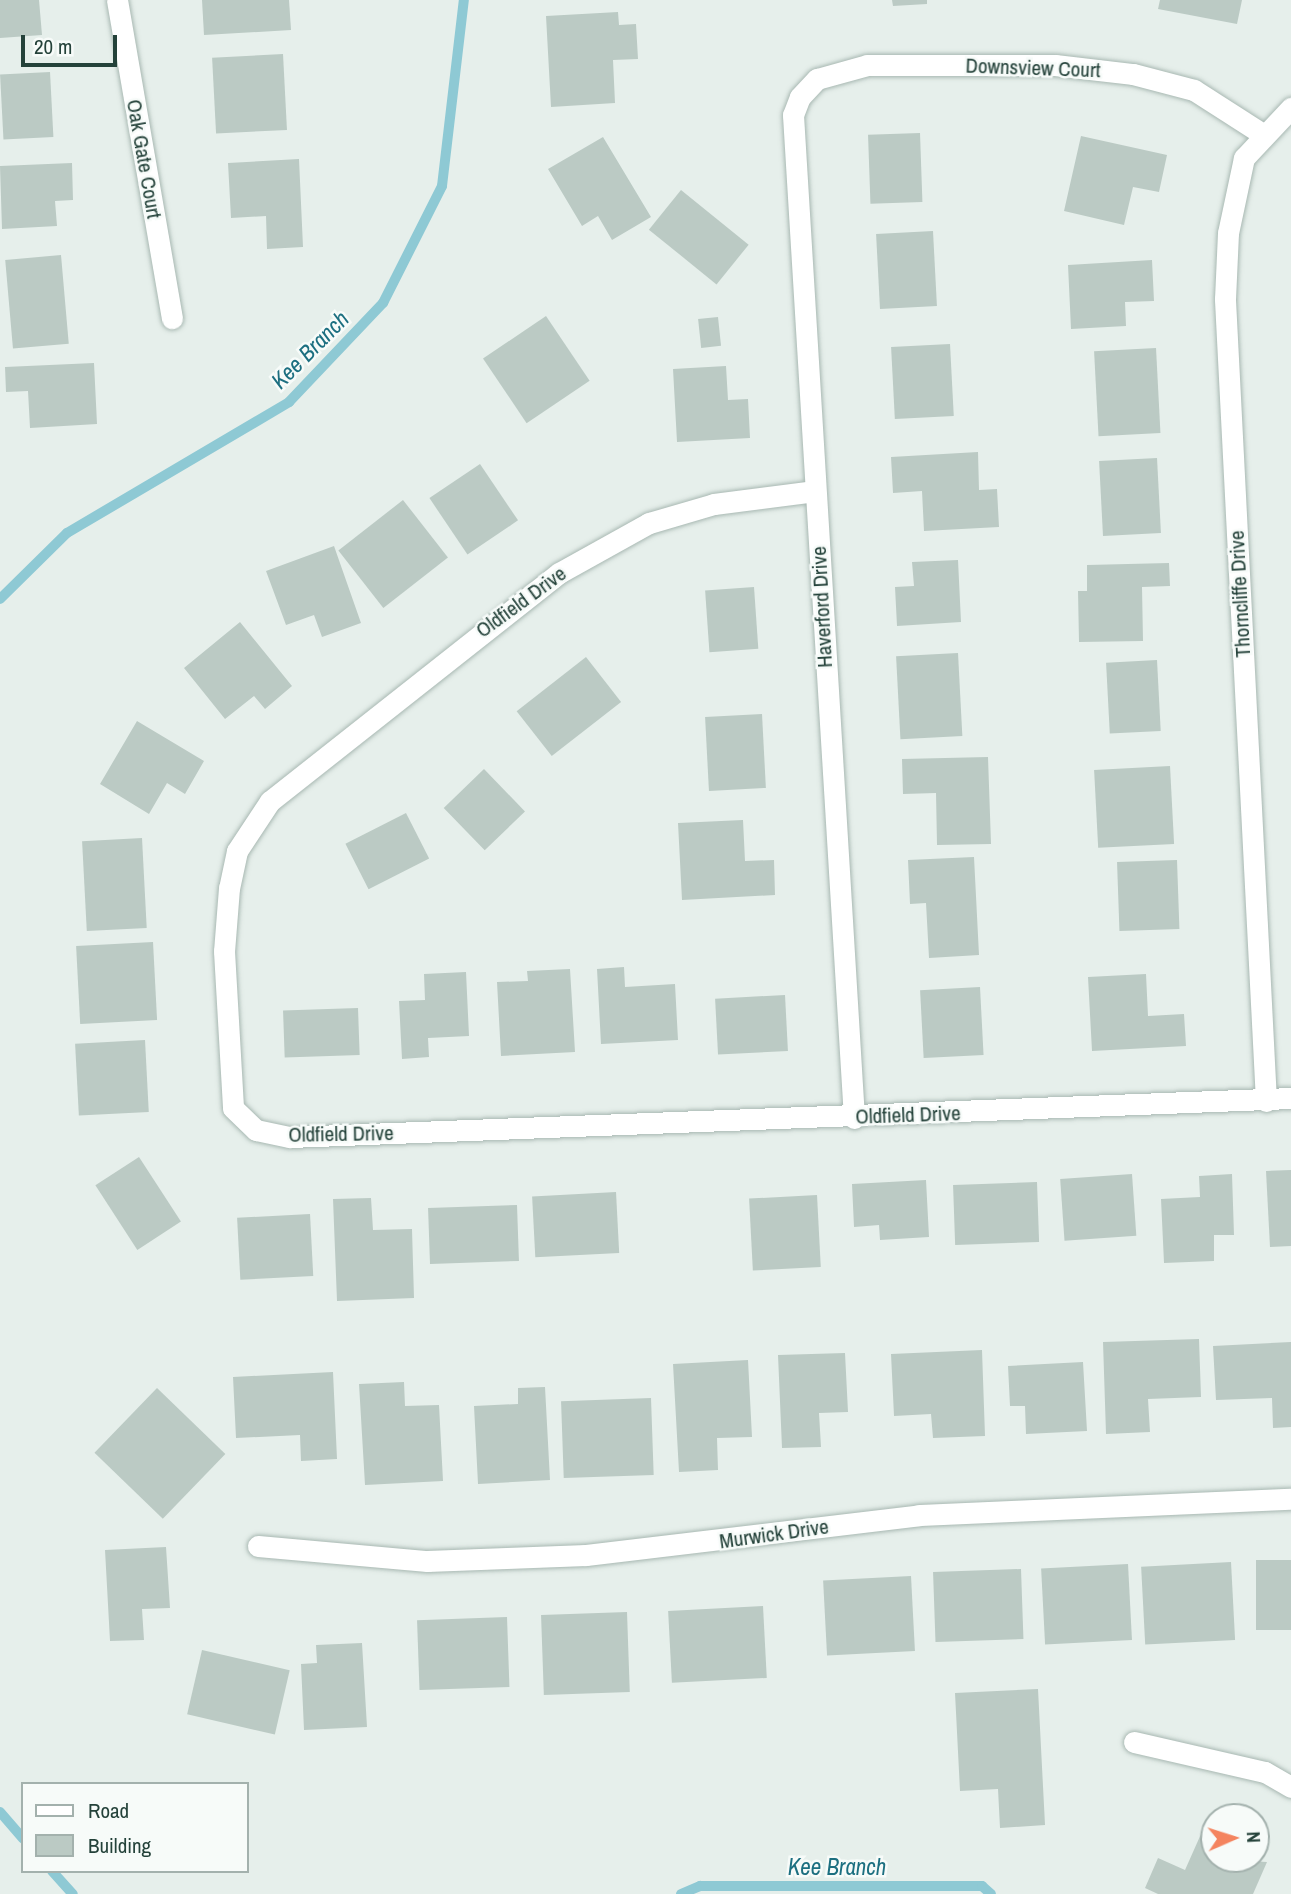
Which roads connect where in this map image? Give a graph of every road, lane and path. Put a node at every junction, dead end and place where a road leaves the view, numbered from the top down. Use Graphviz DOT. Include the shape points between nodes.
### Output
graph roads {
  1 [pos="117,0"];
  2 [pos="800,97"];
  3 [pos="1291,108"];
  4 [pos="1261,133"];
  5 [pos="172,318"];
  6 [pos="815,491"];
  7 [pos="1291,1098"];
  8 [pos="1266,1101"];
  9 [pos="854,1118"];
  10 [pos="1291,1499"];
  11 [pos="258,1546"];
  12 [pos="1134,1742"];
  13 [pos="1291,1787"];
  1 -- 5 [label="street, Oak Gate Court"];
  2 -- 4 [label="street, Downsview Court" via="817,79 867,65 1055,65 1133,74 1194,90"];
  2 -- 6 [label="street, Haverford Drive" via="793,116"];
  3 -- 4 [label="street, Thorncliffe Drive"];
  4 -- 8 [label="street, Thorncliffe Drive" via="1244,158 1233,196 1225,299"];
  6 -- 9 [label="street, Haverford Drive"];
  6 -- 9 [label="street, Oldfield Drive" via="714,504 649,523 559,573 270,802 237,851 229,888 224,951 232,1095 233,1108 248,1125 290,1137"];
  7 -- 8 [label="street, Oldfield Drive"];
  8 -- 9 [label="street, Oldfield Drive"];
  10 -- 11 [label="street, Murwick Drive" via="919,1515 586,1555 427,1561"];
  12 -- 13 [label="street" via="1265,1772"];
}
